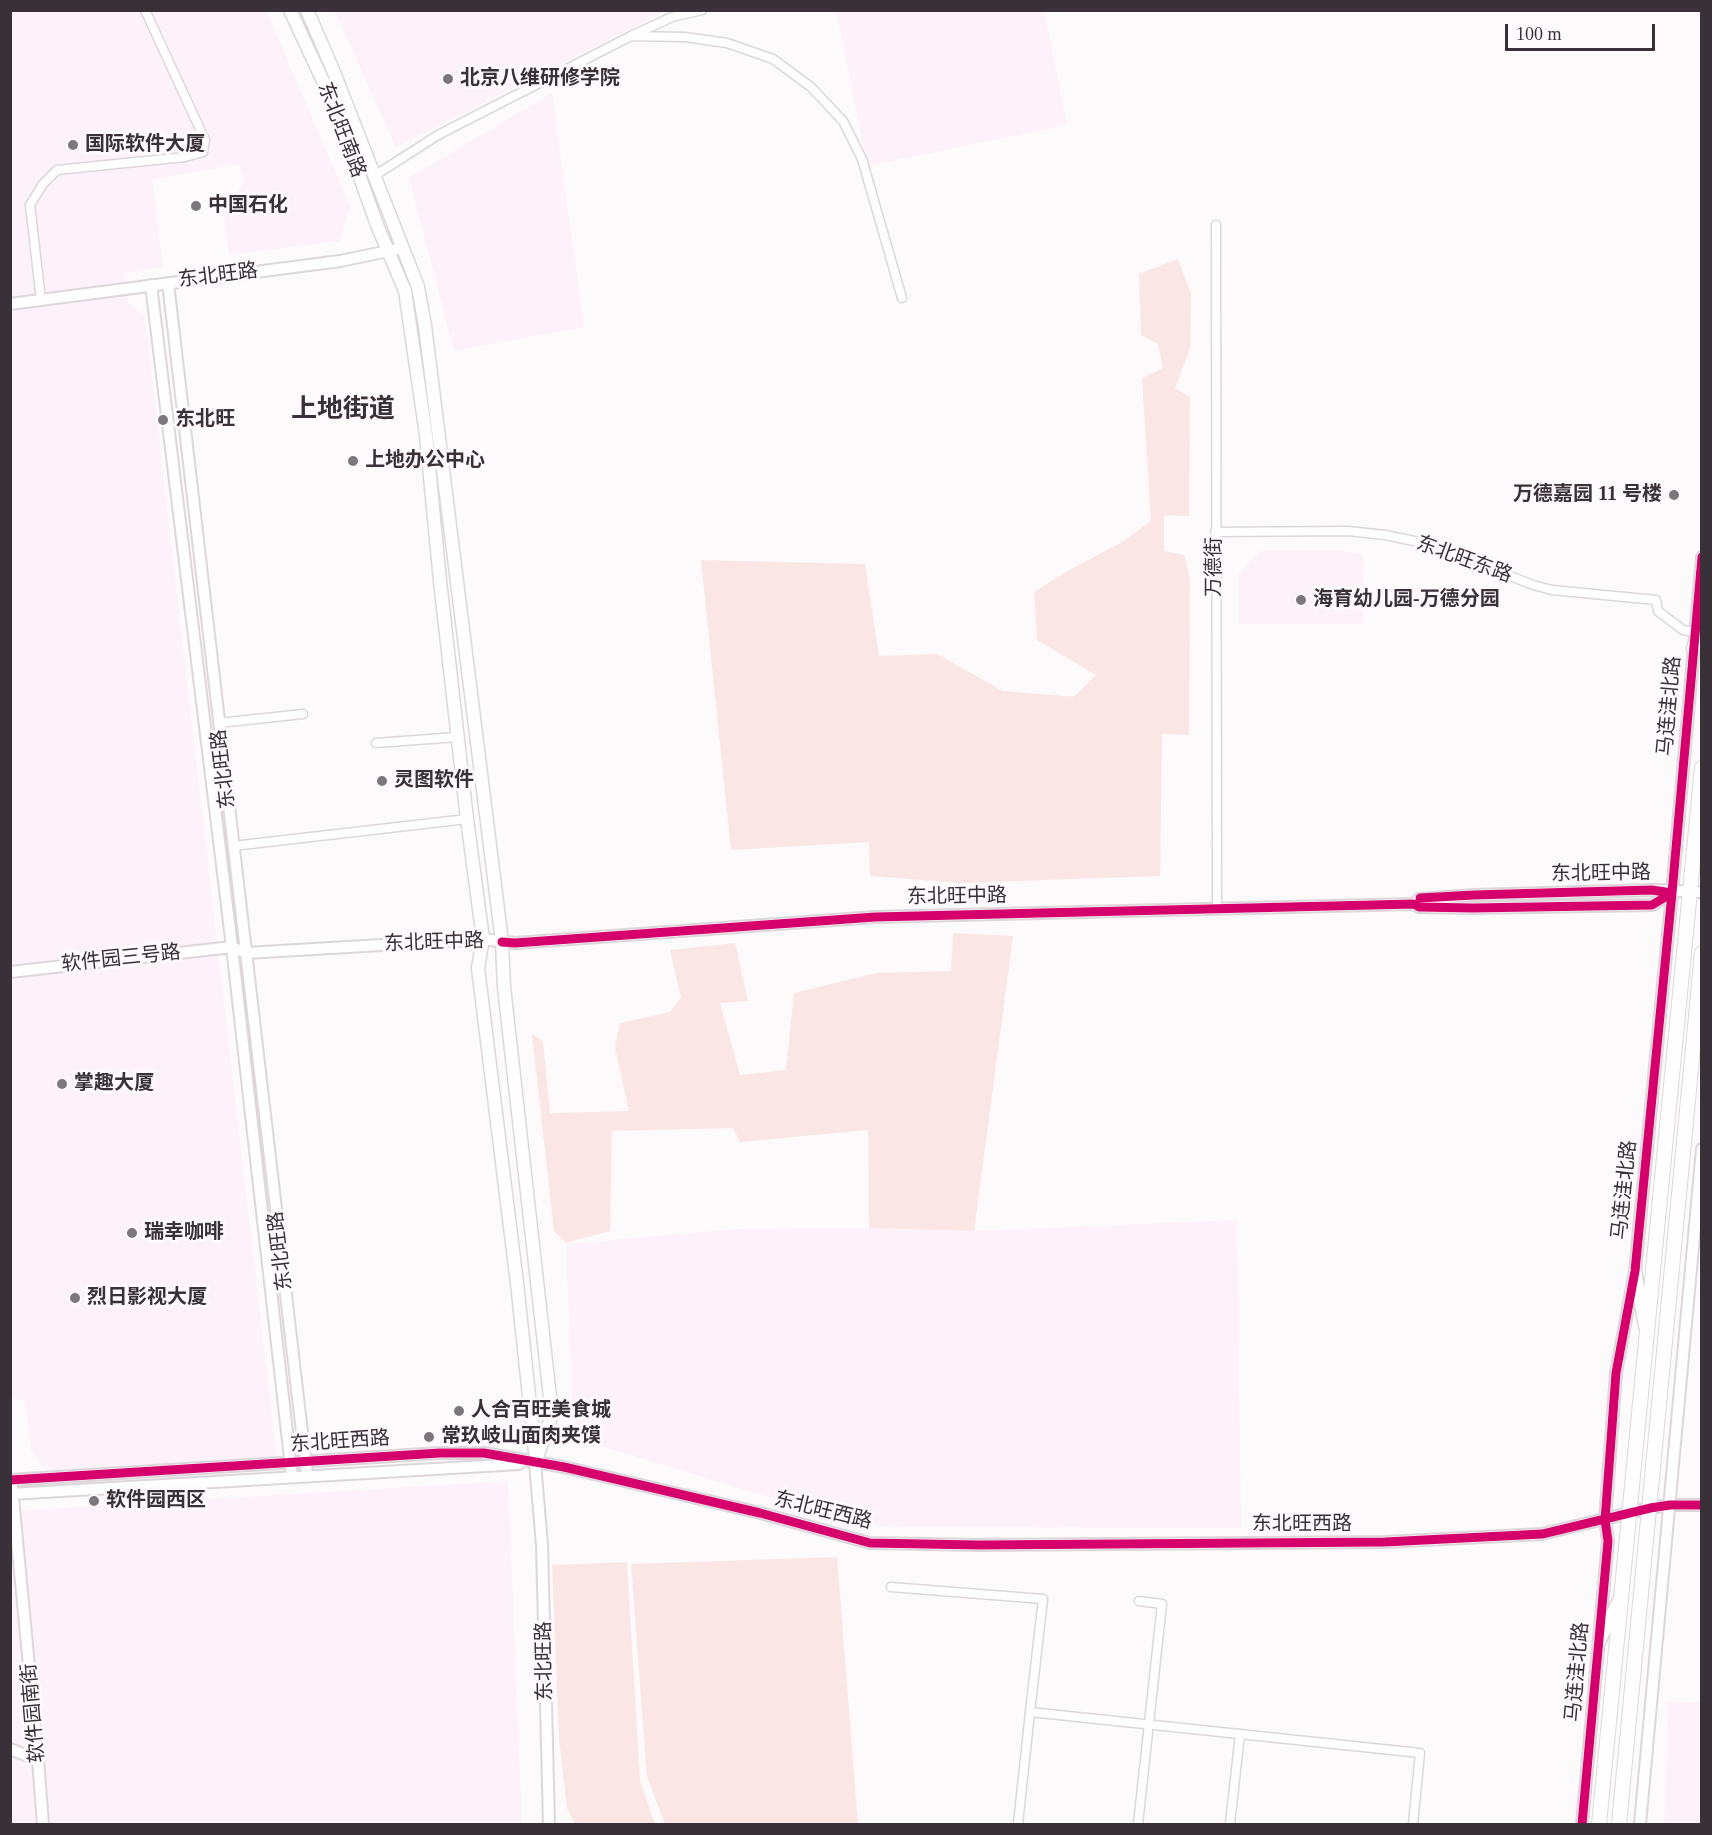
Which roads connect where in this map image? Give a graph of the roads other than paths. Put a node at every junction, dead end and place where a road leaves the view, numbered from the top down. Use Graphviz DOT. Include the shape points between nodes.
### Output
graph roads {
  1 [pos="145,10"];
  2 [pos="290,10"];
  3 [pos="307,10"];
  4 [pos="702,10"];
  5 [pos="631,36"];
  6 [pos="374,176"];
  7 [pos="1216,225"];
  8 [pos="403,248"];
  9 [pos="387,251"];
  10 [pos="168,283"];
  11 [pos="151,285"];
  12 [pos="902,298"];
  13 [pos="41,300"];
  14 [pos="10,304"];
  15 [pos="1215,532"];
  16 [pos="1701,557"];
  17 [pos="1698,630"];
  18 [pos="1693,648"];
  19 [pos="303,714"];
  20 [pos="219,723"];
  21 [pos="458,737"];
  22 [pos="376,743"];
  23 [pos="1701,768"];
  24 [pos="467,819"];
  25 [pos="233,846"];
  26 [pos="1672,892"];
  27 [pos="1696,892"];
  28 [pos="1217,909"];
  29 [pos="483,939"];
  30 [pos="502,942"];
  31 [pos="232,947"];
  32 [pos="246,953"];
  33 [pos="1701,953"];
  34 [pos="10,972"];
  35 [pos="1701,1149"];
  36 [pos="1635,1271"];
  37 [pos="1647,1334"];
  38 [pos="306,1462"];
  39 [pos="535,1462"];
  40 [pos="291,1463"];
  41 [pos="307,1475"];
  42 [pos="10,1476"];
  43 [pos="292,1476"];
  44 [pos="11,1480"];
  45 [pos="12,1493"];
  46 [pos="1670,1505"];
  47 [pos="1701,1505"];
  48 [pos="1650,1508"];
  49 [pos="1630,1514"];
  50 [pos="1605,1520"];
  51 [pos="891,1587"];
  52 [pos="1623,1592"];
  53 [pos="1139,1601"];
  54 [pos="1599,1642"];
  55 [pos="1030,1712"];
  56 [pos="1149,1725"];
  57 [pos="1240,1734"];
  58 [pos="10,1749"];
  59 [pos="38,1760"];
  60 [pos="43,1824"];
  61 [pos="549,1824"];
  62 [pos="1018,1824"];
  63 [pos="1138,1824"];
  64 [pos="1230,1824"];
  65 [pos="1413,1824"];
  66 [pos="1582,1824"];
  67 [pos="1599,1824"];
  68 [pos="1619,1824"];
  69 [pos="1640,1824"];
  1 -- 13 [label="street" via="205,140 203,152 57,170 42,184 30,205"];
  2 -- 9 [label="main road, 东北旺南路" via="335,107"];
  3 -- 6 [label="main road, 东北旺南路"];
  4 -- 5 [label="street" via="672,17"];
  5 -- 6 [label="street" via="438,135"];
  5 -- 12 [label="street" via="727,43 773,59 811,87 843,122 862,159"];
  6 -- 8 [label="main road, 东北旺南路"];
  7 -- 15 [label="street, 万德街"];
  8 -- 9 [label="street, 东北旺路"];
  8 -- 30 [label="main road, 东北旺路" via="418,287 425,326"];
  9 -- 10 [label="street, 东北旺路" via="340,261"];
  9 -- 21 [label="main road, 东北旺路" via="405,291 426,435"];
  10 -- 11 [label="street"];
  10 -- 20 [label="street, 东北旺路"];
  11 -- 13 [label="street"];
  11 -- 31 [label="street, 东北旺路"];
  13 -- 14 [label="street"];
  15 -- 17 [label="street, 东北旺东路" via="1348,531 1428,544 1552,590 1656,600 1658,611 1683,630"];
  15 -- 28 [label="street, 万德街"];
  16 -- 17 [label="street, 马连洼北路"];
  17 -- 18 [label="main road"];
  18 -- 26 [label="street, 马连洼北路"];
  19 -- 20 [label="street"];
  20 -- 25 [label="street, 东北旺路"];
  21 -- 22 [label="street"];
  21 -- 24 [label="main road, 东北旺路"];
  23 -- 27 [label="main road, 马连洼北路"];
  24 -- 25 [label="street"];
  24 -- 29 [label="main road, 东北旺路"];
  25 -- 32 [label="street, 东北旺路"];
  26 -- 27 [label="street, 东北旺中路"];
  26 -- 28 [label="street, 东北旺中路" via="1474,895 1419,898 1414,904"];
  26 -- 36 [label="street, 马连洼北路"];
  27 -- 37 [label="main road, 马连洼北路"];
  28 -- 30 [label="street, 东北旺中路" via="833,918"];
  29 -- 30 [label="street, 东北旺中路"];
  29 -- 32 [label="street, 东北旺中路"];
  29 -- 39 [label="main road, 东北旺路" via="478,968"];
  30 -- 39 [label="main road, 东北旺路" via="552,1415"];
  31 -- 32 [label="street"];
  31 -- 34 [label="street, 软件园三号路"];
  31 -- 40 [label="street, 东北旺路"];
  32 -- 38 [label="street, 东北旺路"];
  33 -- 48 [label="main road"];
  35 -- 46 [label="street"];
  36 -- 37 [label="main road"];
  36 -- 50 [label="street, 马连洼北路" via="1616,1373"];
  37 -- 49 [label="main road, 马连洼北路"];
  38 -- 39 [label="street, 东北旺西路" via="484,1453"];
  38 -- 40 [label="street, 东北旺西路"];
  38 -- 41 [label="street, 东北旺路"];
  39 -- 41 [label="street, 东北旺西路"];
  39 -- 50 [label="street, 东北旺西路" via="760,1513 870,1543 1385,1542 1542,1534"];
  39 -- 61 [label="street, 东北旺路" via="542,1545"];
  40 -- 43 [label="street, 东北旺路"];
  40 -- 44 [label="street, 东北旺西路"];
  41 -- 43 [label="street, 东北旺西路"];
  42 -- 44 [label="street, 软件园南街"];
  43 -- 45 [label="street, 东北旺西路"];
  44 -- 45 [label="street, 软件园南街"];
  45 -- 59 [label="street, 软件园南街"];
  46 -- 47 [label="street, 东北旺西路"];
  46 -- 48 [label="street, 东北旺西路"];
  46 -- 69 [label="street"];
  48 -- 49 [label="street, 东北旺西路"];
  48 -- 68 [label="main road"];
  49 -- 50 [label="street, 东北旺西路"];
  49 -- 52 [label="main road, 马连洼北路"];
  50 -- 54 [label="street, 马连洼北路" via="1608,1541"];
  51 -- 55 [label="street" via="1043,1599"];
  52 -- 54 [label="main road"];
  52 -- 67 [label="main road, 马连洼北路"];
  53 -- 56 [label="street" via="1162,1605"];
  54 -- 66 [label="street, 马连洼北路"];
  55 -- 56 [label="street"];
  55 -- 62 [label="street"];
  56 -- 57 [label="street"];
  56 -- 63 [label="street"];
  57 -- 64 [label="street"];
  57 -- 65 [label="street" via="1420,1753"];
  58 -- 59 [label="street"];
  59 -- 60 [label="street, 软件园南街"];
}
